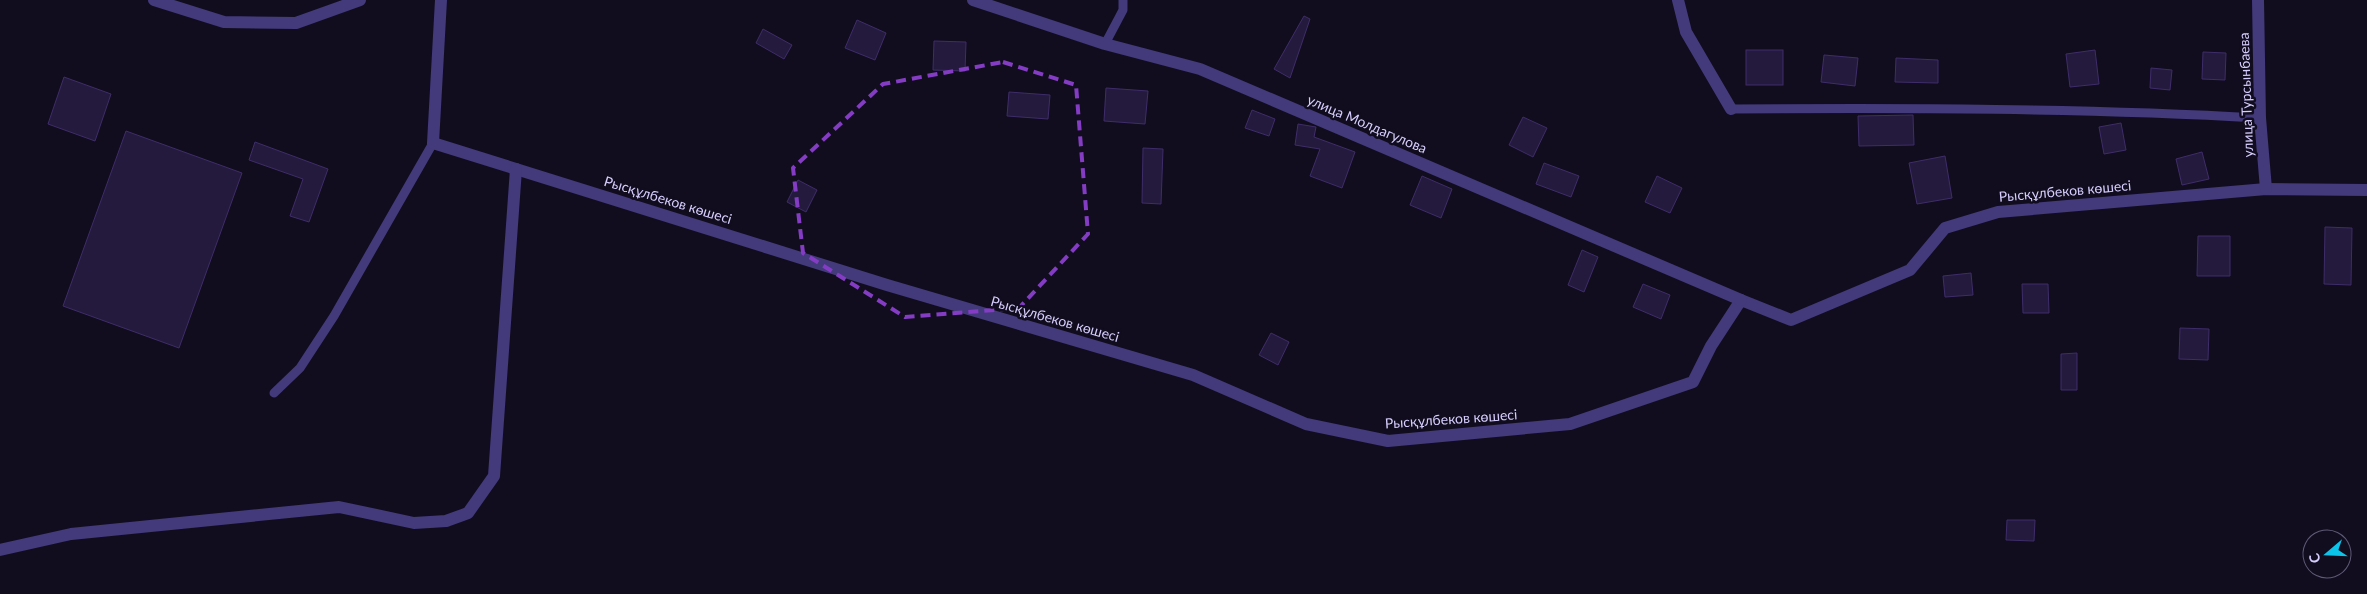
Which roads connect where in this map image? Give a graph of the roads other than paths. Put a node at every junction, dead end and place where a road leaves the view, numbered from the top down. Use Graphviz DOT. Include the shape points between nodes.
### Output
graph roads {
  1 [pos="155,0"];
  2 [pos="360,0"];
  3 [pos="441,0"];
  4 [pos="973,0"];
  5 [pos="1123,0"];
  6 [pos="1678,0"];
  7 [pos="2258,0"];
  8 [pos="1105,44"];
  9 [pos="1731,109"];
  10 [pos="2260,118"];
  11 [pos="433,143"];
  12 [pos="516,169"];
  13 [pos="2266,189"];
  14 [pos="2367,190"];
  15 [pos="1741,300"];
  16 [pos="274,393"];
  17 [pos="0,550"];
  1 -- 2 [label="street" via="224,22 296,23"];
  3 -- 11 [label="street"];
  4 -- 8 [label="street, улица Молдагулова"];
  5 -- 8 [label="lane" via="1123,10"];
  6 -- 9 [label="street" via="1686,32"];
  7 -- 10 [label="street, улица Турсынбаева"];
  8 -- 15 [label="street, улица Молдагулова" via="1200,69"];
  9 -- 10 [label="lane" via="1896,108"];
  10 -- 13 [label="street, улица Турсынбаева"];
  11 -- 12 [label="street, Рысқұлбеков көшесі"];
  11 -- 16 [label="lane" via="334,316 300,368"];
  12 -- 15 [label="street, Рысқұлбеков көшесі" via="887,285 1193,375 1306,424 1388,441 1570,424 1693,382 1711,346"];
  12 -- 17 [label="street" via="494,476 468,513 446,522 414,523 339,507 71,534"];
  13 -- 14 [label="street, Рысқұлбеков көшесі"];
  13 -- 15 [label="street, Рысқұлбеков көшесі" via="1998,212 1945,228 1910,270 1790,320"];
}
